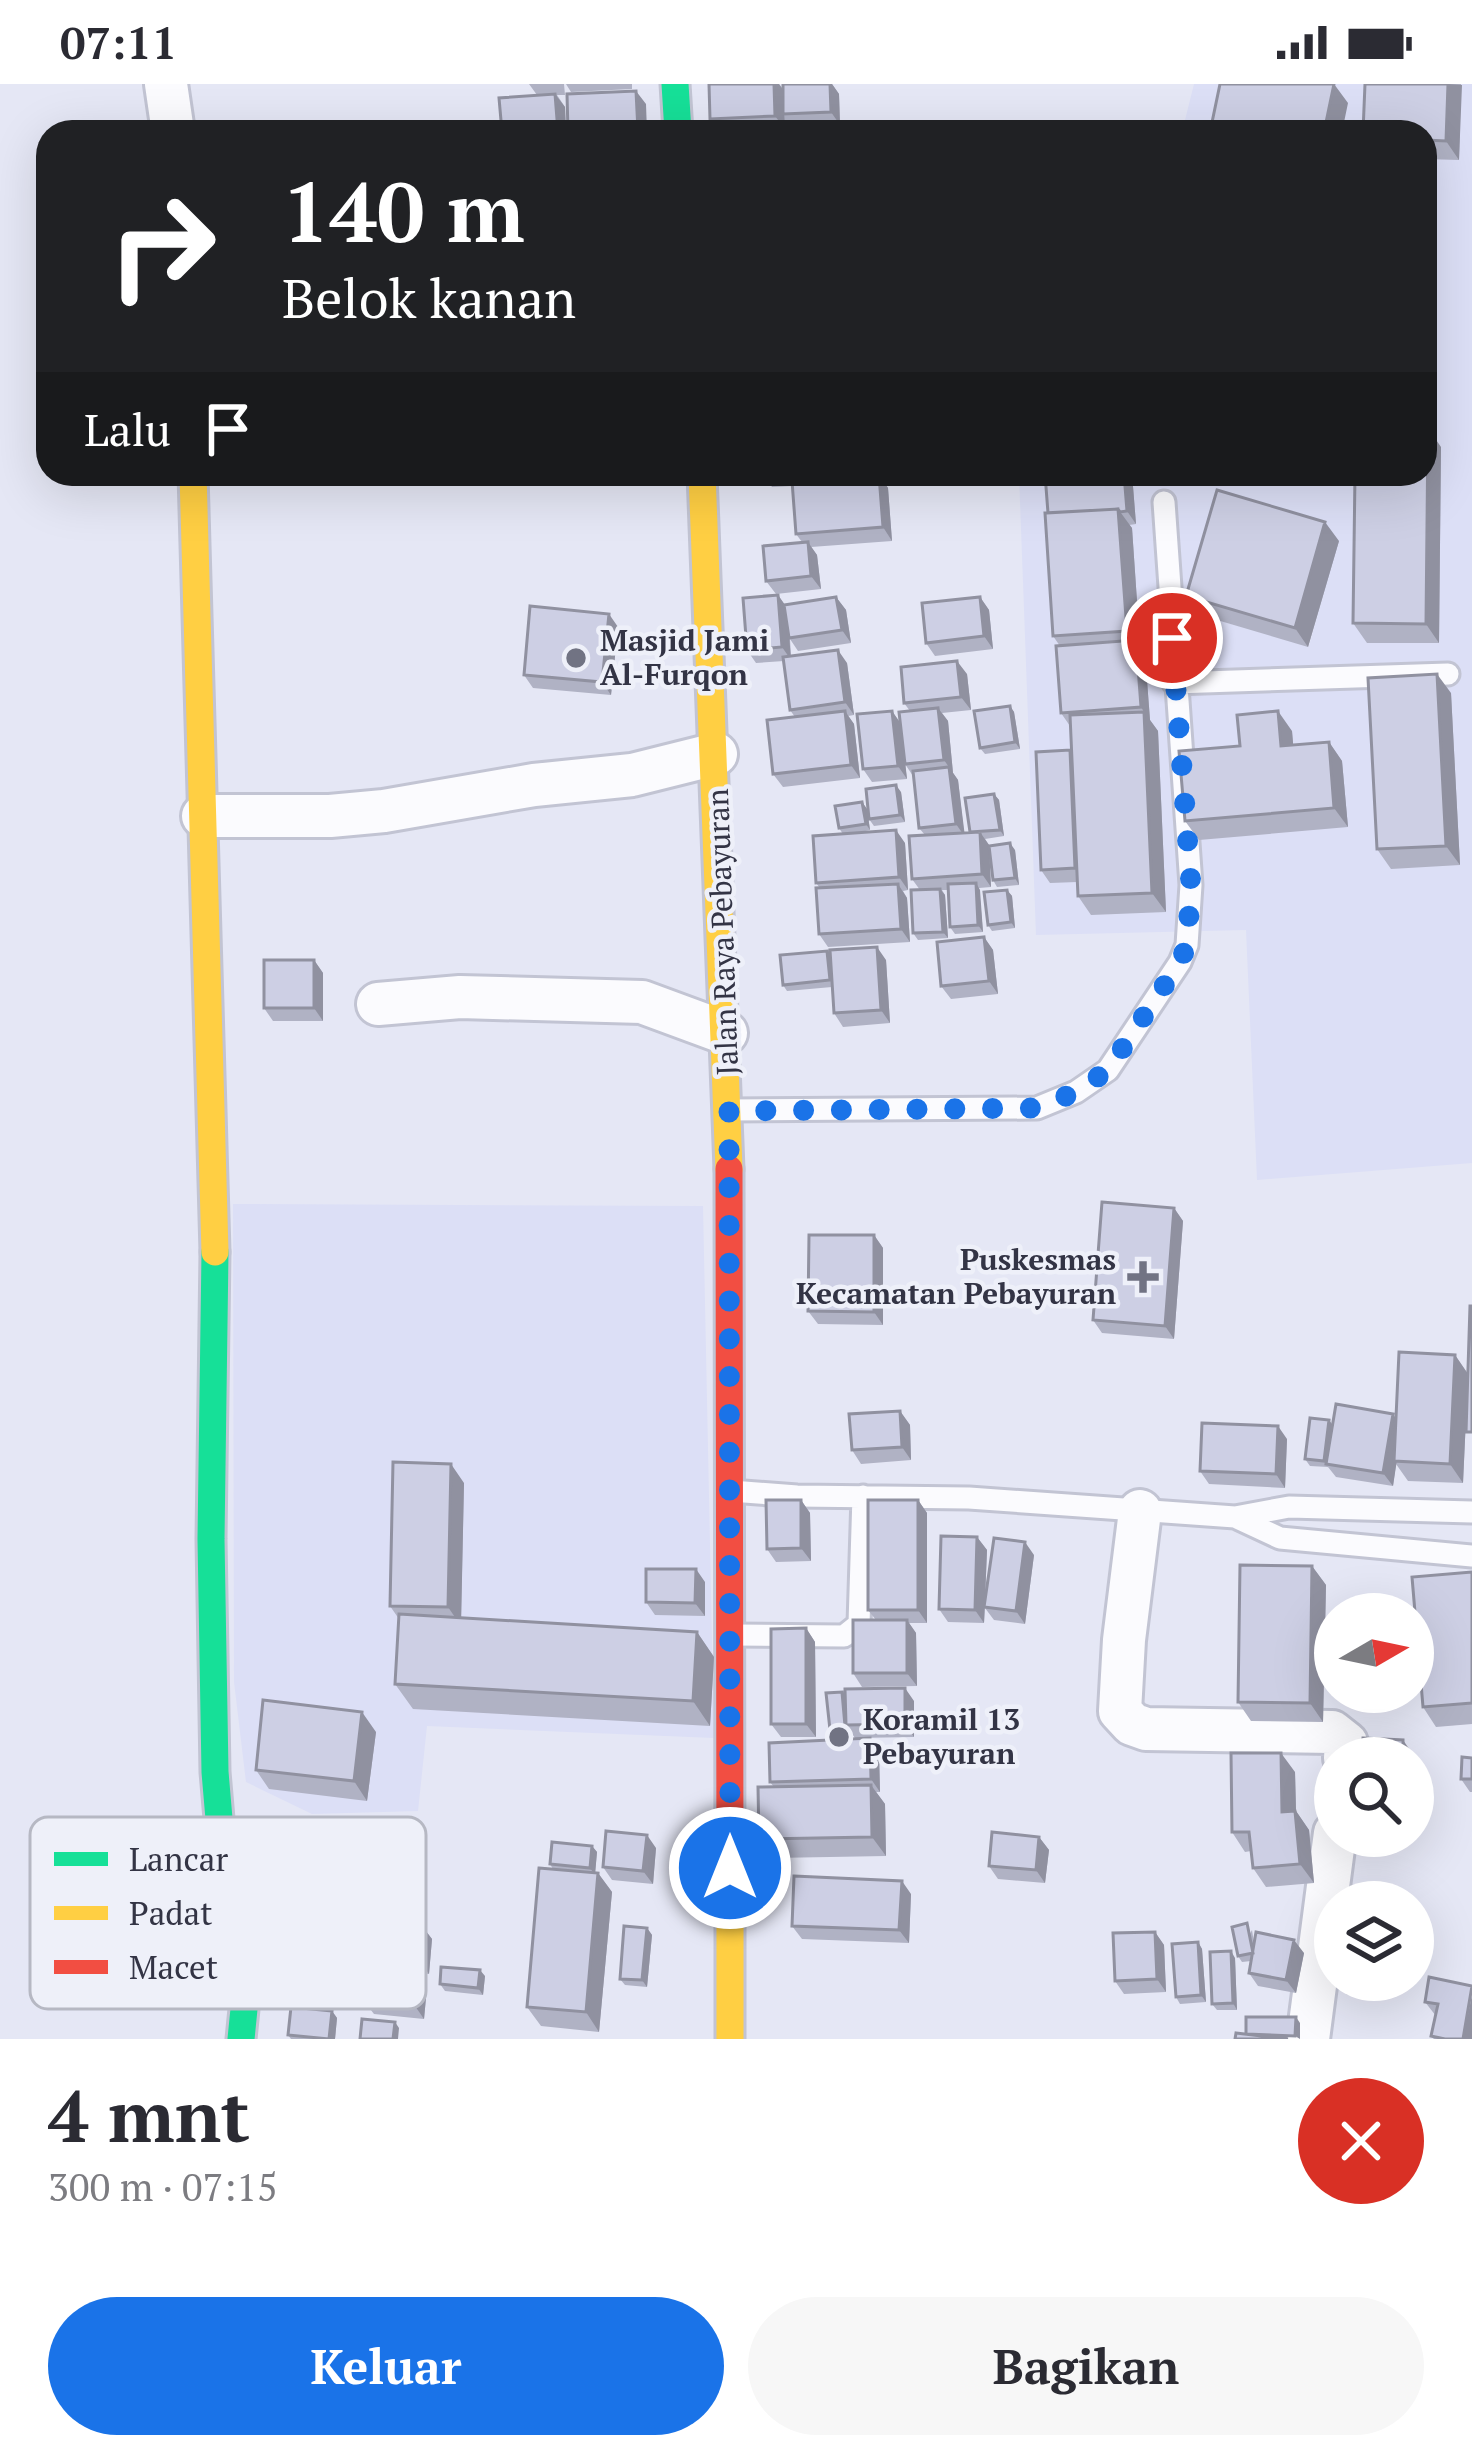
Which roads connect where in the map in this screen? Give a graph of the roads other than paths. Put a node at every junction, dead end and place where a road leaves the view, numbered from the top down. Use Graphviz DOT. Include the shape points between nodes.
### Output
graph roads {
  1 [pos="166,84"];
  2 [pos="680,87"];
  3 [pos="171,120"];
  4 [pos="679,120"];
  5 [pos="193,486"];
  6 [pos="703,486"];
  7 [pos="1164,502"];
  8 [pos="1448,674"];
  9 [pos="1174,683"];
  10 [pos="716,754"];
  11 [pos="202,816"];
  12 [pos="377,1004"];
  13 [pos="726,1033"];
  14 [pos="729,1111"];
  15 [pos="731,1491"];
  16 [pos="863,1496"];
  17 [pos="1140,1511"];
  18 [pos="1472,1512"];
  19 [pos="1235,1517"];
  20 [pos="1472,1556"];
  21 [pos="729,1635"];
  22 [pos="1338,1737"];
  23 [pos="219,1817"];
  24 [pos="1333,1857"];
  25 [pos="244,2009"];
  26 [pos="1320,2037"];
  27 [pos="241,2039"];
  28 [pos="730,2039"];
  1 -- 3 [label="street"];
  2 -- 4 [label="main road"];
  5 -- 11 [label="main road"];
  6 -- 10 [label="main road, Jalan Raya Pebayuran"];
  7 -- 9 [label="lane"];
  8 -- 9 [label="lane"];
  9 -- 14 [label="lane" via="1191,885 1187,945 1108,1070 1037,1108"];
  10 -- 11 [label="street" via="632,775 384,811"];
  10 -- 13 [label="main road, Jalan Raya Pebayuran"];
  11 -- 23 [label="main road" via="216,1270"];
  12 -- 13 [label="street" via="642,1002"];
  13 -- 14 [label="main road, Jalan Raya Pebayuran"];
  14 -- 15 [label="main road, Jalan Raya Pebayuran"];
  15 -- 16 [label="lane"];
  15 -- 21 [label="main road, Jalan Raya Pebayuran"];
  16 -- 17 [label="lane"];
  16 -- 21 [label="lane" via="854,1632"];
  17 -- 19 [label="lane"];
  17 -- 22 [label="street" via="1120,1711 1146,1729"];
  18 -- 19 [label="lane" via="1289,1507"];
  19 -- 20 [label="lane" via="1280,1538"];
  21 -- 28 [label="main road, Jalan Raya Pebayuran"];
  24 -- 26 [label="street"];
  25 -- 27 [label="main road"];
}
